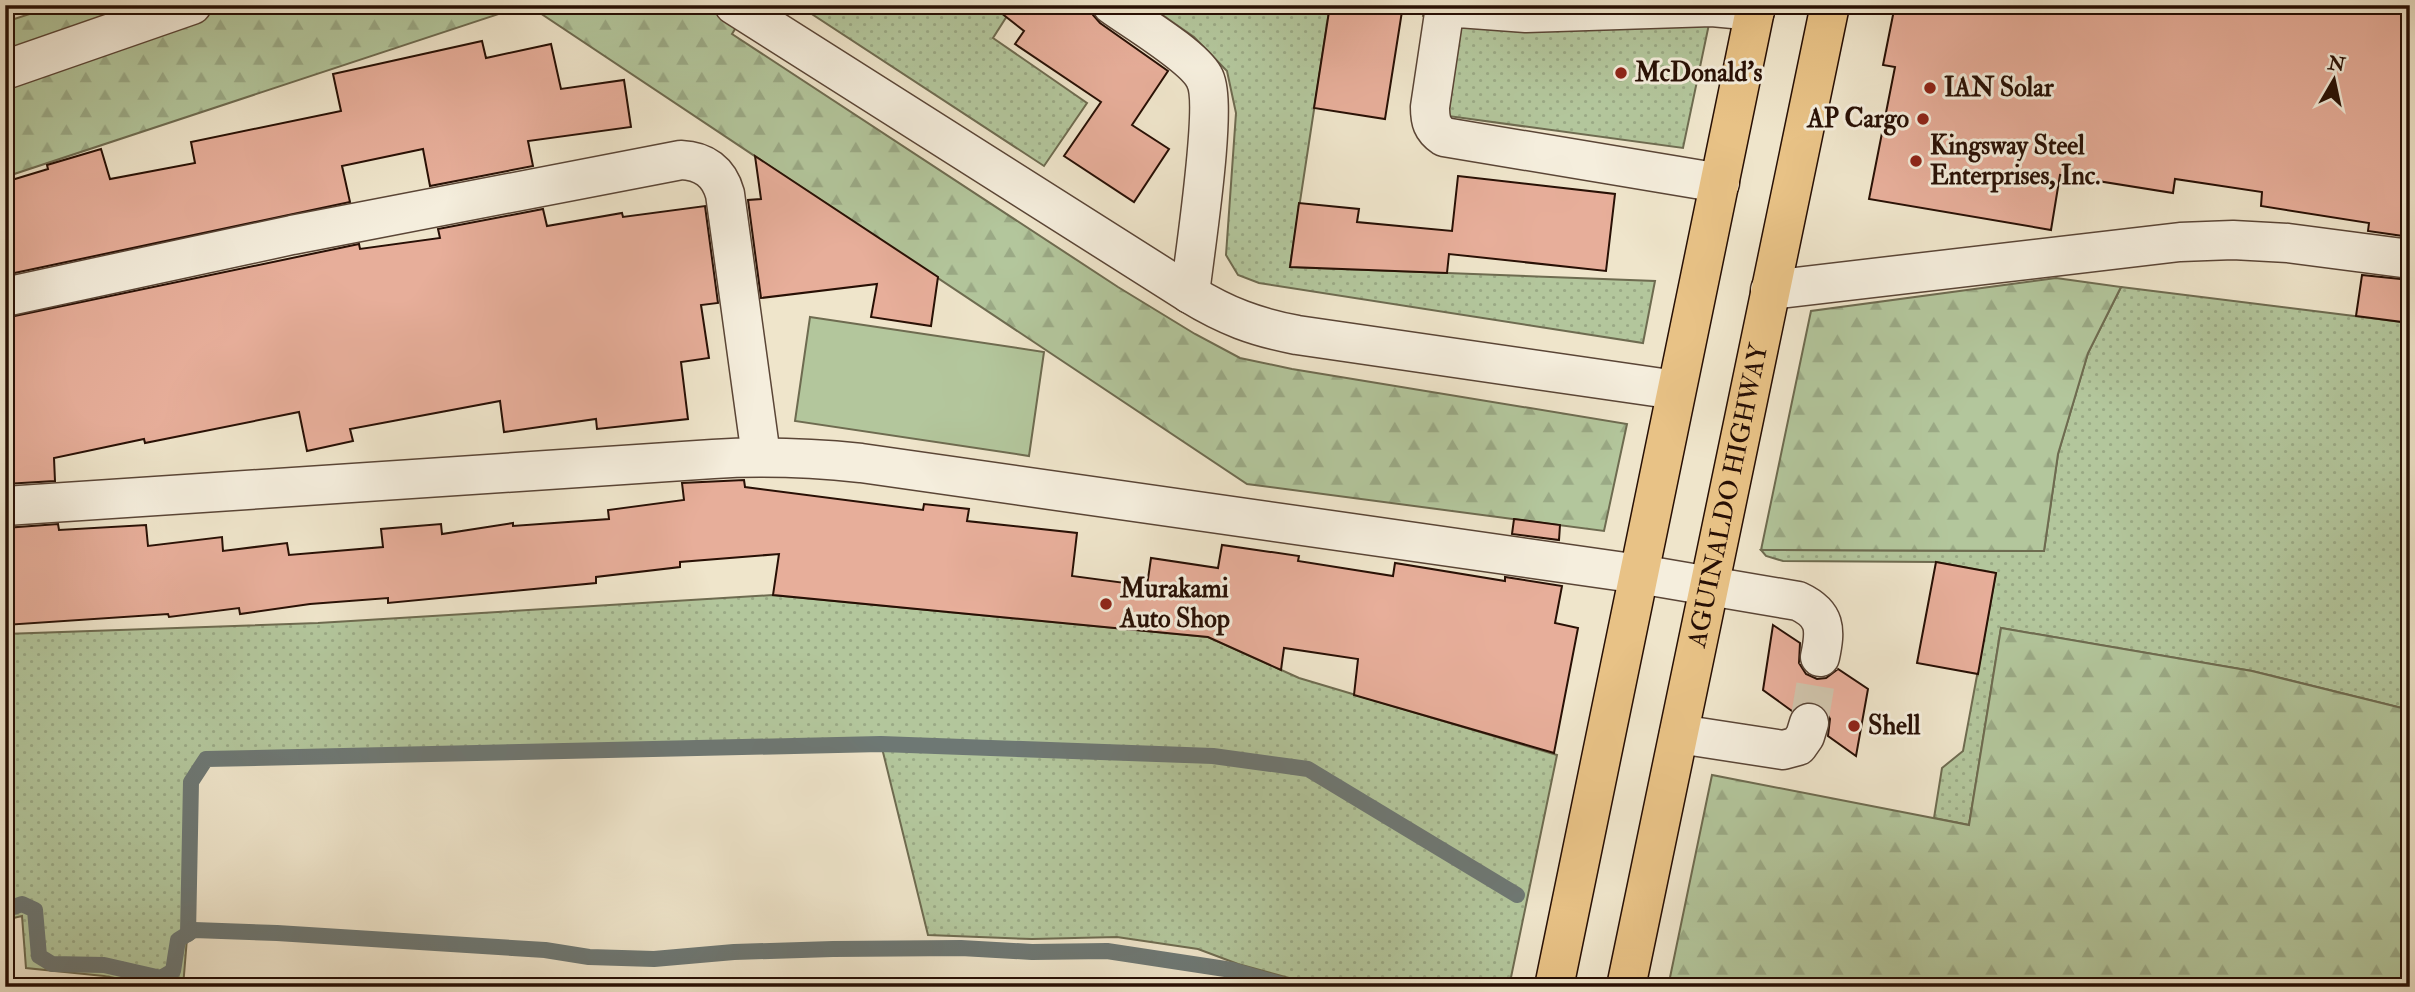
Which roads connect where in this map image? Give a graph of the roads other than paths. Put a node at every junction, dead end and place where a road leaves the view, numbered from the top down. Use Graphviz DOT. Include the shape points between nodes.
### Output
graph roads {
  1 [pos="192,5"];
  2 [pos="734,5"];
  3 [pos="1112,5"];
  4 [pos="1830,5"];
  5 [pos="1755,8"];
  6 [pos="5,70"];
  7 [pos="1720,183"];
  8 [pos="2410,260"];
  9 [pos="1770,290"];
  10 [pos="1190,294"];
  11 [pos="5,298"];
  12 [pos="1676,390"];
  13 [pos="761,456"];
  14 [pos="5,506"];
  15 [pos="1639,574"];
  16 [pos="1709,586"];
  17 [pos="1820,657"];
  18 [pos="1809,723"];
  19 [pos="1679,734"];
  20 [pos="1553,987"];
  21 [pos="1626,987"];
  1 -- 6 [label="street"];
  2 -- 10 [label="street"];
  3 -- 10 [label="street" via="1181,53 1205,77 1210,110"];
  4 -- 9 [label="highway, AGUINALDO HIGHWAY"];
  5 -- 7 [label="highway"];
  5 -- 7 [label="street" via="1526,13 1445,7 1430,107 1434,131 1444,137"];
  7 -- 12 [label="highway"];
  8 -- 9 [label="street" via="2288,243 2180,242"];
  9 -- 16 [label="highway, AGUINALDO HIGHWAY"];
  10 -- 12 [label="street" via="1267,330"];
  11 -- 13 [label="street" via="292,235 695,160 721,180 726,194"];
  12 -- 15 [label="highway"];
  13 -- 14 [label="street"];
  13 -- 15 [label="street" via="862,463"];
  15 -- 16 [label="street"];
  15 -- 20 [label="highway"];
  16 -- 17 [label="street" via="1809,606 1819,614 1823,626"];
  16 -- 19 [label="highway, AGUINALDO HIGHWAY"];
  18 -- 19 [label="street" via="1798,746 1783,750"];
  19 -- 21 [label="highway, AGUINALDO HIGHWAY"];
}
